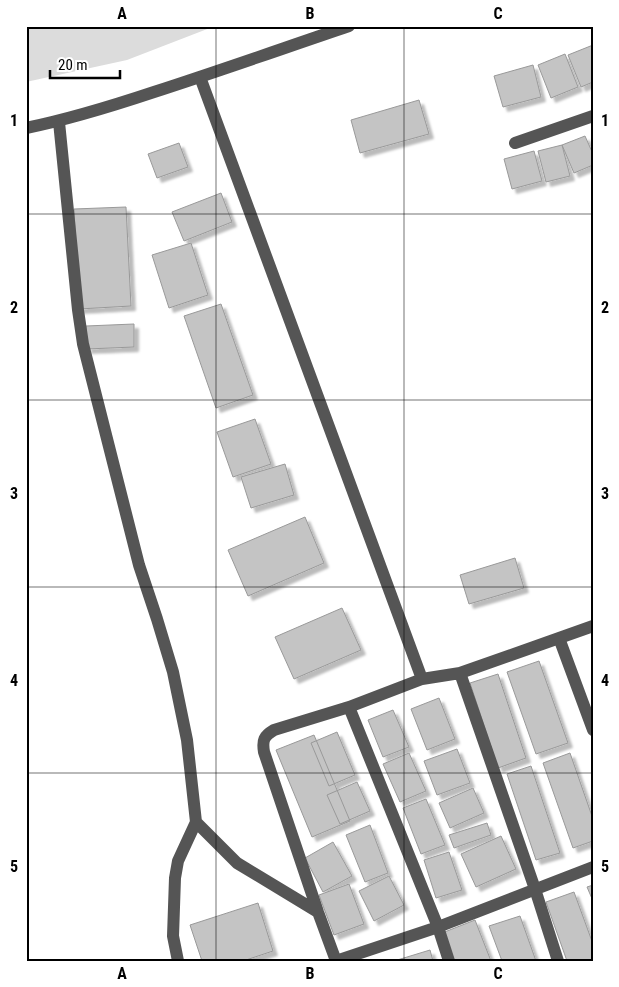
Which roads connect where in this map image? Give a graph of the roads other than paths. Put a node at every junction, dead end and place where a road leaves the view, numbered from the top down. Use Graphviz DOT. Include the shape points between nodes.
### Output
graph roads {
  1 [pos="349,26"];
  2 [pos="200,77"];
  3 [pos="593,116"];
  4 [pos="59,122"];
  5 [pos="26,128"];
  6 [pos="515,143"];
  7 [pos="593,626"];
  8 [pos="559,638"];
  9 [pos="460,673"];
  10 [pos="422,679"];
  11 [pos="349,707"];
  12 [pos="593,730"];
  13 [pos="196,822"];
  14 [pos="593,867"];
  15 [pos="535,889"];
  16 [pos="318,912"];
  17 [pos="438,927"];
  18 [pos="178,961"];
  19 [pos="449,961"];
  20 [pos="558,961"];
  1 -- 2 [label="street"];
  2 -- 4 [label="street"];
  2 -- 10 [label="street"];
  3 -- 6 [label="street"];
  4 -- 5 [label="street"];
  4 -- 13 [label="street" via="83,344 139,565 173,672 187,740"];
  7 -- 8 [label="street"];
  8 -- 9 [label="street"];
  8 -- 12 [label="street"];
  9 -- 10 [label="street"];
  9 -- 15 [label="street"];
  10 -- 11 [label="street"];
  11 -- 16 [label="street" via="274,730 264,738 263,744"];
  11 -- 17 [label="street"];
  13 -- 16 [label="street" via="237,863"];
  13 -- 18 [label="street" via="178,861 175,878 173,936"];
  14 -- 15 [label="street"];
  15 -- 17 [label="street"];
  15 -- 20 [label="street"];
  16 -- 17 [label="street" via="336,961"];
  17 -- 19 [label="street"];
}
